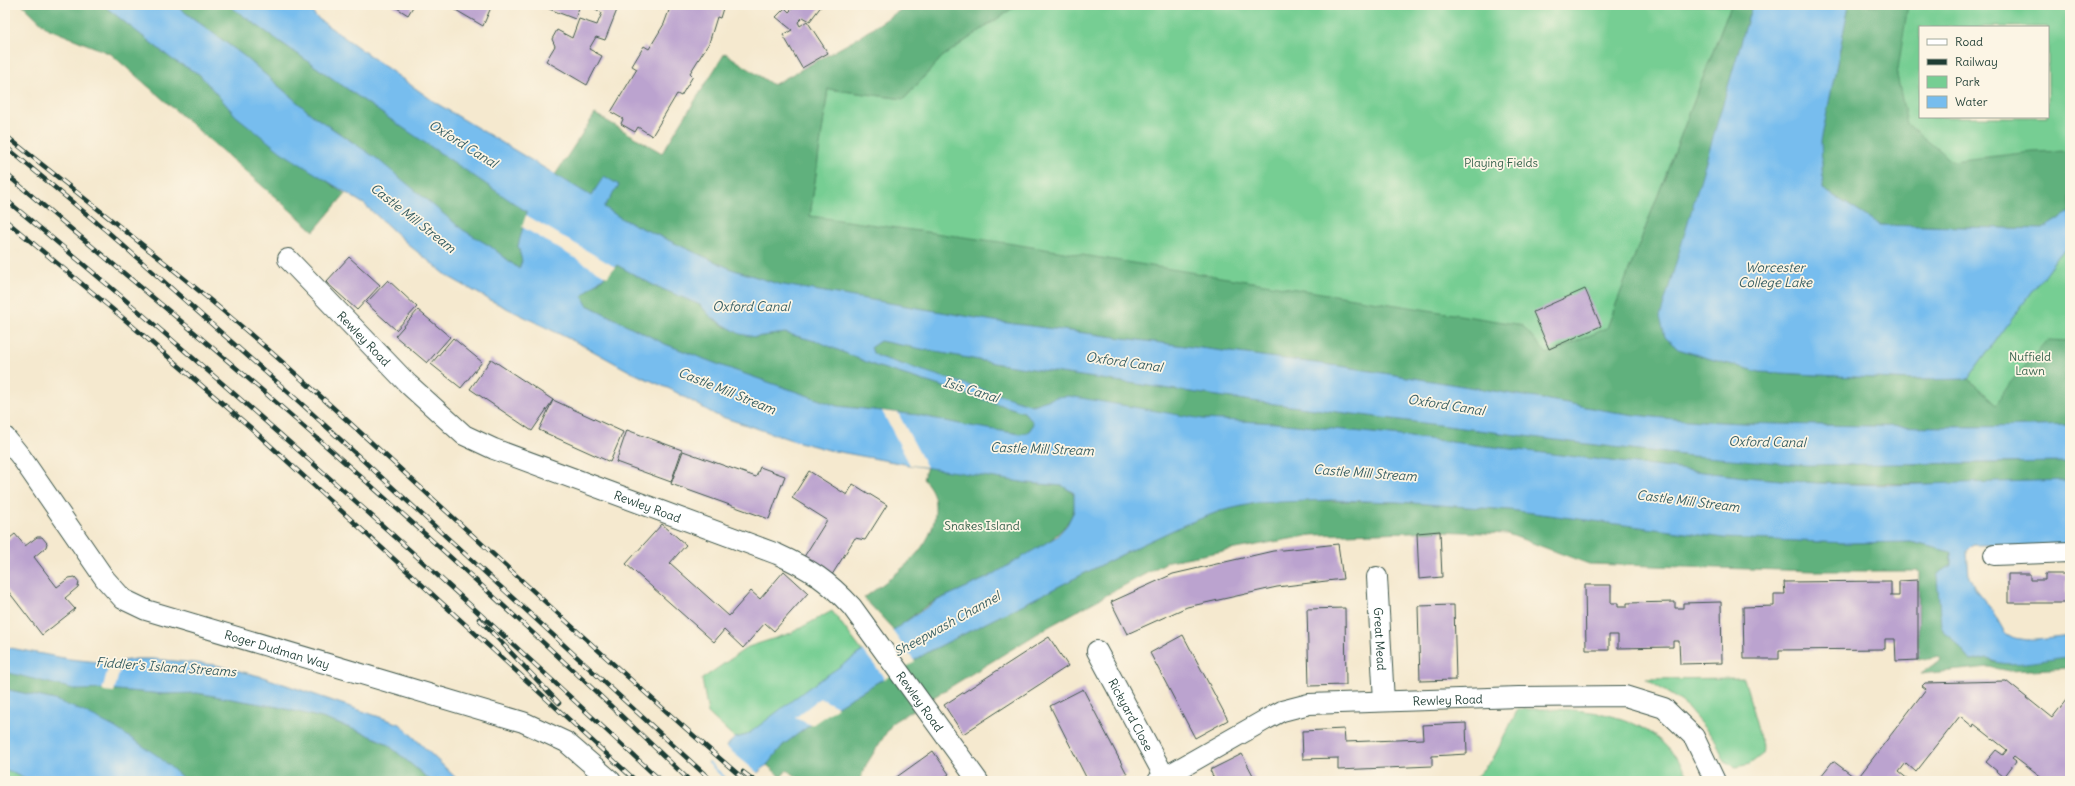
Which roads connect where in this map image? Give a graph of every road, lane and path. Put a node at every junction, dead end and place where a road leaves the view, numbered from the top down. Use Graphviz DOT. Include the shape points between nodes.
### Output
graph roads {
  1 [pos="288,259"];
  2 [pos="5,437"];
  3 [pos="2070,552"];
  4 [pos="1994,555"];
  5 [pos="1377,577"];
  6 [pos="1097,651"];
  7 [pos="1384,700"];
  8 [pos="1164,780"];
  9 [pos="611,781"];
  10 [pos="978,781"];
  11 [pos="1716,781"];
  1 -- 10 [label="street, Rewley Road" via="408,384 464,435 777,554 806,567 833,586 852,607 911,686"];
  2 -- 9 [label="street, Roger Dudman Way" via="21,456 104,579 123,599 146,610 523,722 566,742"];
  3 -- 4 [label="street"];
  5 -- 7 [label="street, Great Mead"];
  6 -- 8 [label="street, Rickyard Close"];
  7 -- 8 [label="street, Rewley Road" via="1309,704 1282,711"];
  7 -- 11 [label="street, Rewley Road" via="1625,696 1664,708 1694,737"];
}
